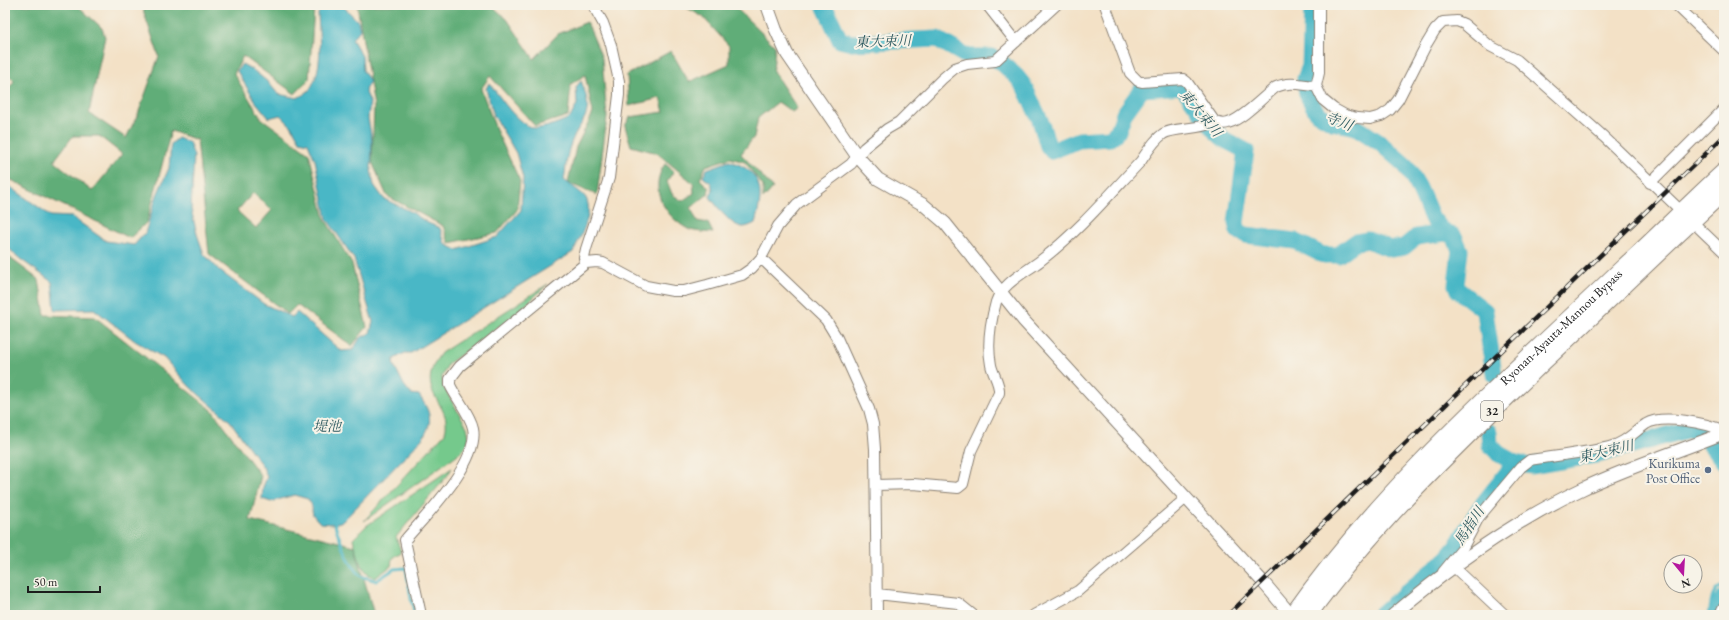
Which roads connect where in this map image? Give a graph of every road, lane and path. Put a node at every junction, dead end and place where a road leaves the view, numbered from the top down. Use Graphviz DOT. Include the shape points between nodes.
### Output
graph roads {
  1 [pos="593,5"];
  2 [pos="767,5"];
  3 [pos="987,5"];
  4 [pos="1056,5"];
  5 [pos="1105,5"];
  6 [pos="1319,5"];
  7 [pos="1676,5"];
  8 [pos="1016,42"];
  9 [pos="1724,51"];
  10 [pos="1310,86"];
  11 [pos="1724,109"];
  12 [pos="1211,124"];
  13 [pos="857,156"];
  14 [pos="1724,172"];
  15 [pos="1650,183"];
  16 [pos="1724,191"];
  17 [pos="1686,217"];
  18 [pos="1724,252"];
  19 [pos="761,258"];
  20 [pos="586,263"];
  21 [pos="1000,292"];
  22 [pos="1721,434"];
  23 [pos="876,485"];
  24 [pos="1186,498"];
  25 [pos="1454,567"];
  26 [pos="1439,578"];
  27 [pos="877,594"];
  28 [pos="1724,607"];
  29 [pos="421,615"];
  30 [pos="877,615"];
  31 [pos="973,615"];
  32 [pos="1034,615"];
  33 [pos="1292,615"];
  34 [pos="1308,615"];
  35 [pos="1393,615"];
  36 [pos="1505,615"];
  37 [pos="1720,615"];
  1 -- 20 [label="street" via="611,45 619,81 619,95 609,178 586,249"];
  2 -- 13 [label="street" via="788,54"];
  3 -- 8 [label="street"];
  4 -- 8 [label="street"];
  5 -- 12 [label="street" via="1130,73 1142,82 1183,79"];
  6 -- 10 [label="street" via="1319,73"];
  7 -- 9 [label="street"];
  8 -- 13 [label="street" via="997,60 955,68 899,122 887,129"];
  10 -- 12 [label="street" via="1282,84 1239,118 1229,123"];
  10 -- 15 [label="street" via="1323,100 1345,116 1381,116 1398,100 1435,30 1443,22 1457,21 1490,46 1517,60 1604,137"];
  11 -- 15 [label="street"];
  12 -- 21 [label="street" via="1164,133 1141,161 1060,246"];
  13 -- 19 [label="street" via="851,164 797,204 778,226"];
  13 -- 21 [label="street" via="878,179 936,214"];
  14 -- 17 [label="highway, Ryonan-Ayauta-Mannou Bypass / 32"];
  15 -- 17 [label="street"];
  16 -- 17 [label="highway, Ryonan-Ayauta-Mannou Bypass / 32"];
  17 -- 18 [label="street"];
  17 -- 33 [label="highway, Ryonan-Ayauta-Mannou Bypass / 32" via="1656,238 1612,278 1424,460 1311,588"];
  17 -- 34 [label="highway, Ryonan-Ayauta-Mannou Bypass / 32" via="1458,444 1393,513"];
  19 -- 20 [label="street" via="742,275 684,291 646,286 603,263"];
  19 -- 23 [label="street" via="826,320 837,338 869,408 874,430"];
  20 -- 29 [label="street" via="460,366 450,379 450,385 473,425 473,445 452,484 405,540"];
  21 -- 23 [label="street" via="989,352 999,394 972,451 963,484 958,488 913,484"];
  21 -- 24 [label="street" via="1028,326"];
  22 -- 25 [label="street" via="1607,478 1570,496 1516,526"];
  22 -- 26 [label="street" via="1715,427 1664,419 1647,423 1625,441 1611,446 1524,465 1479,517 1462,549"];
  23 -- 27 [label="street"];
  24 -- 32 [label="street" via="1078,591"];
  24 -- 33 [label="street"];
  25 -- 26 [label="street"];
  25 -- 36 [label="street"];
  26 -- 35 [label="street"];
  27 -- 30 [label="street"];
  27 -- 31 [label="street" via="958,603"];
  28 -- 37 [label="street"];
}
